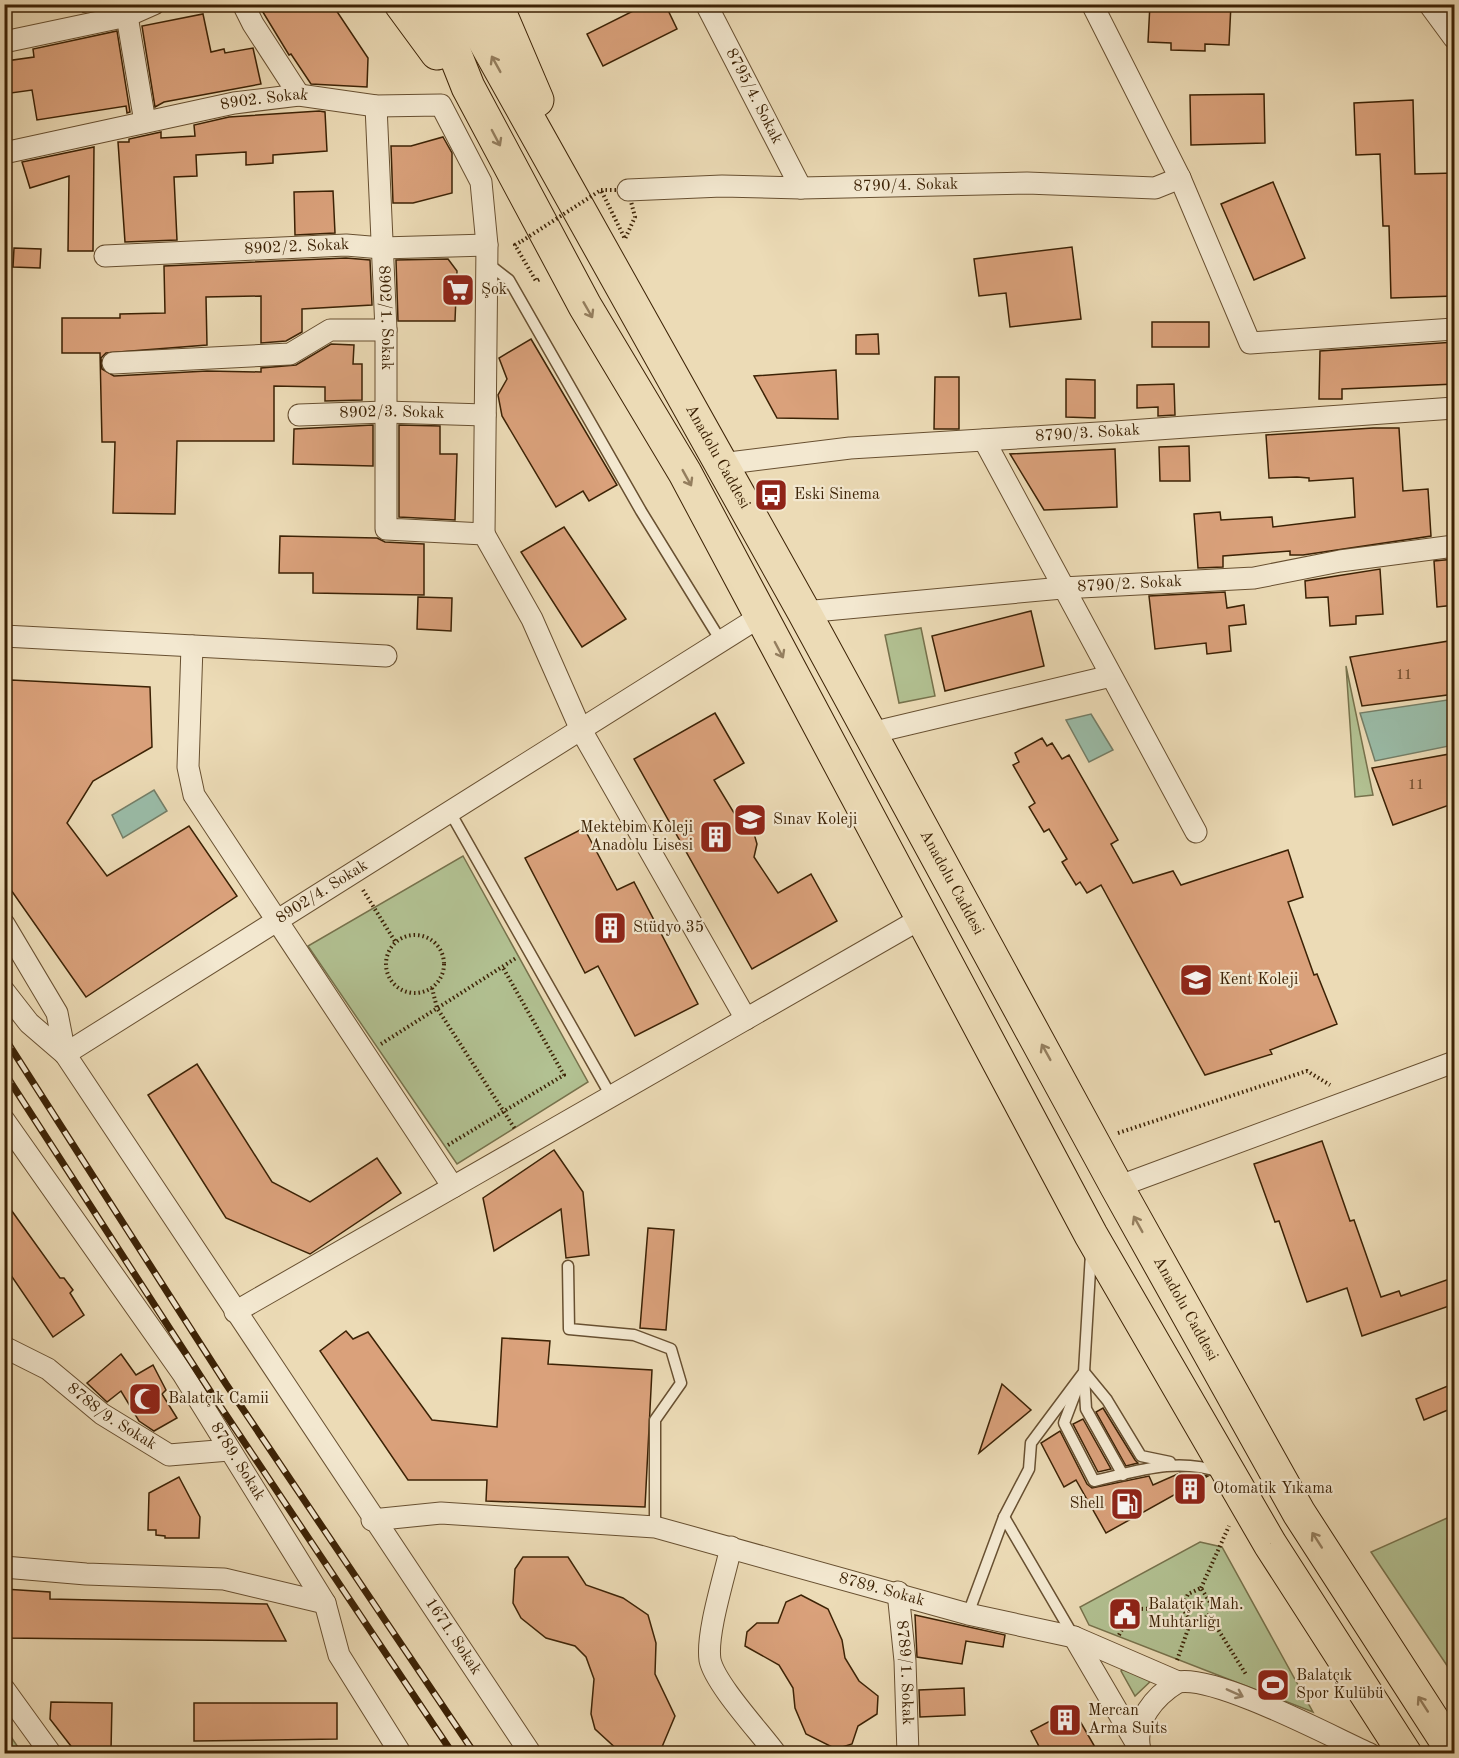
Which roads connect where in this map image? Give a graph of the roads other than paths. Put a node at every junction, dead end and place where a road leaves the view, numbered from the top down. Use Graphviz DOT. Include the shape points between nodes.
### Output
graph roads {
  1 [pos="154,4"];
  2 [pos="243,4"];
  3 [pos="401,4"];
  4 [pos="429,4"];
  5 [pos="464,4"];
  6 [pos="496,4"];
  7 [pos="706,4"];
  8 [pos="1092,4"];
  9 [pos="1429,4"];
  10 [pos="123,10"];
  11 [pos="1455,38"];
  12 [pos="4,42"];
  13 [pos="468,87"];
  14 [pos="299,95"];
  15 [pos="376,106"];
  16 [pos="145,122"];
  17 [pos="4,153"];
  18 [pos="1180,178"];
  19 [pos="801,188"];
  20 [pos="628,190"];
  21 [pos="596,244"];
  22 [pos="382,248"];
  23 [pos="487,254"];
  24 [pos="105,256"];
  25 [pos="1455,329"];
  26 [pos="386,330"];
  27 [pos="113,363"];
  28 [pos="1455,408"];
  29 [pos="385,412"];
  30 [pos="299,415"];
  31 [pos="485,415"];
  32 [pos="984,440"];
  33 [pos="721,464"];
  34 [pos="484,534"];
  35 [pos="1455,546"];
  36 [pos="1062,588"];
  37 [pos="804,612"];
  38 [pos="761,616"];
  39 [pos="4,636"];
  40 [pos="721,641"];
  41 [pos="192,646"];
  42 [pos="386,656"];
  43 [pos="1111,676"];
  44 [pos="581,730"];
  45 [pos="871,733"];
  46 [pos="450,812"];
  47 [pos="1196,832"];
  48 [pos="922,918"];
  49 [pos="277,921"];
  50 [pos="4,924"];
  51 [pos="4,991"];
  52 [pos="746,1018"];
  53 [pos="65,1054"];
  54 [pos="1455,1062"];
  55 [pos="611,1096"];
  56 [pos="6,1125"];
  57 [pos="453,1187"];
  58 [pos="1117,1187"];
  59 [pos="1091,1235"];
  60 [pos="568,1266"];
  61 [pos="235,1311"];
  62 [pos="4,1347"];
  63 [pos="1084,1372"];
  64 [pos="229,1450"];
  65 [pos="1174,1463"];
  66 [pos="1123,1475"];
  67 [pos="1231,1476"];
  68 [pos="1004,1517"];
  69 [pos="372,1520"];
  70 [pos="655,1527"];
  71 [pos="731,1547"];
  72 [pos="4,1567"];
  73 [pos="898,1592"];
  74 [pos="325,1603"];
  75 [pos="968,1614"];
  76 [pos="1074,1637"];
  77 [pos="1177,1672"];
  78 [pos="4,1689"];
  79 [pos="1140,1751"];
  80 [pos="400,1753"];
  81 [pos="1455,1753"];
  82 [pos="51,1754"];
  83 [pos="531,1754"];
  84 [pos="776,1754"];
  85 [pos="909,1754"];
  86 [pos="1370,1754"];
  87 [pos="1405,1754"];
  1 -- 10 [label="street"];
  2 -- 14 [label="street"];
  3 -- 13 [label="highway" via="431,46"];
  4 -- 13 [label="highway" via="447,34"];
  21 -- 5 [label="highway, Anadolu Caddesi, one-way"];
  6 -- 21 [label="highway"];
  7 -- 19 [label="street, 8795/4. Sokak"];
  8 -- 18 [label="street"];
  9 -- 11 [label="street"];
  10 -- 12 [label="street"];
  10 -- 16 [label="street"];
  13 -- 38 [label="highway, one-way" via="585,306 685,473"];
  14 -- 15 [label="street, 8902. Sokak"];
  14 -- 16 [label="street, 8902. Sokak" via="234,103"];
  15 -- 22 [label="street, 8902/1. Sokak"];
  15 -- 23 [label="street, 8902. Sokak" via="441,105 481,182"];
  16 -- 17 [label="street, 8902. Sokak"];
  18 -- 19 [label="street, 8790/4. Sokak" via="1155,188 1027,183"];
  18 -- 25 [label="street" via="1250,343"];
  19 -- 20 [label="street, 8790/4. Sokak"];
  21 -- 33 [label="highway, Anadolu Caddesi"];
  22 -- 23 [label="street, 8902/2. Sokak"];
  22 -- 24 [label="street, 8902/2. Sokak" via="346,245"];
  22 -- 26 [label="street, 8902/1. Sokak"];
  23 -- 31 [label="street"];
  23 -- 40 [label="lane" via="509,280 641,511"];
  26 -- 27 [label="street" via="330,330 290,354"];
  26 -- 29 [label="street, 8902/1. Sokak"];
  28 -- 32 [label="street, 8790/3. Sokak"];
  29 -- 30 [label="street, 8902/3. Sokak"];
  29 -- 31 [label="street, 8902/3. Sokak"];
  29 -- 34 [label="street, 8902/1. Sokak" via="386,528"];
  31 -- 34 [label="street"];
  32 -- 33 [label="street, 8790/3. Sokak" via="850,447"];
  32 -- 36 [label="street"];
  33 -- 37 [label="highway, Anadolu Caddesi"];
  34 -- 44 [label="street" via="532,619"];
  35 -- 36 [label="street, 8790/2. Sokak" via="1340,561 1254,578"];
  36 -- 37 [label="street, 8790/2. Sokak"];
  36 -- 43 [label="street"];
  37 -- 45 [label="highway, Anadolu Caddesi"];
  38 -- 40 [label="street, 8902/4. Sokak"];
  38 -- 48 [label="highway, one-way"];
  39 -- 41 [label="street"];
  40 -- 44 [label="street, 8902/4. Sokak"];
  41 -- 42 [label="street"];
  41 -- 49 [label="street" via="188,767 194,795"];
  43 -- 45 [label="street"];
  43 -- 47 [label="street"];
  44 -- 46 [label="street, 8902/4. Sokak"];
  44 -- 52 [label="street"];
  58 -- 45 [label="highway, Anadolu Caddesi, one-way"];
  46 -- 49 [label="street, 8902/4. Sokak"];
  46 -- 55 [label="lane"];
  48 -- 52 [label="street"];
  48 -- 59 [label="highway"];
  49 -- 53 [label="street, 8902/4. Sokak"];
  49 -- 57 [label="street"];
  50 -- 53 [label="street" via="57,1013"];
  51 -- 53 [label="street" via="29,1023"];
  52 -- 55 [label="street"];
  53 -- 61 [label="street, 1671. Sokak"];
  54 -- 58 [label="street"];
  55 -- 57 [label="street"];
  56 -- 64 [label="street, 8789. Sokak" via="183,1374"];
  57 -- 61 [label="street"];
  81 -- 58 [label="highway, Anadolu Caddesi, one-way" via="1299,1513"];
  59 -- 63 [label="lane"];
  59 -- 67 [label="highway"];
  60 -- 70 [label="lane" via="569,1329 634,1335 671,1349 681,1383 655,1420"];
  61 -- 69 [label="street, 1671. Sokak"];
  62 -- 64 [label="street, 8788/9. Sokak" via="48,1369 102,1414 169,1455"];
  63 -- 65 [label="lane" via="1107,1400 1141,1456"];
  63 -- 66 [label="lane" via="1086,1409"];
  63 -- 66 [label="lane" via="1064,1423 1094,1481"];
  63 -- 68 [label="lane" via="1031,1443 1029,1469"];
  64 -- 74 [label="street, 8789. Sokak"];
  65 -- 66 [label="lane"];
  65 -- 67 [label="lane"];
  67 -- 87 [label="highway" via="1270,1544"];
  68 -- 75 [label="lane"];
  68 -- 76 [label="lane"];
  69 -- 70 [label="street, 8789. Sokak" via="441,1513"];
  69 -- 83 [label="street, 1671. Sokak"];
  70 -- 71 [label="street, 8789. Sokak"];
  71 -- 73 [label="street, 8789. Sokak"];
  71 -- 84 [label="street" via="710,1640 710,1660 716,1676"];
  72 -- 74 [label="street" via="224,1579"];
  73 -- 75 [label="street, 8789. Sokak"];
  73 -- 85 [label="street, 8789/1. Sokak"];
  74 -- 80 [label="street, 8789. Sokak" via="339,1655"];
  75 -- 76 [label="street, 8789. Sokak"];
  76 -- 77 [label="street, 8789. Sokak"];
  76 -- 79 [label="street"];
  77 -- 79 [label="street" via="1146,1713 1139,1734"];
  77 -- 86 [label="street, 8789. Sokak, one-way" via="1190,1680 1220,1687"];
  78 -- 82 [label="street"];
}
